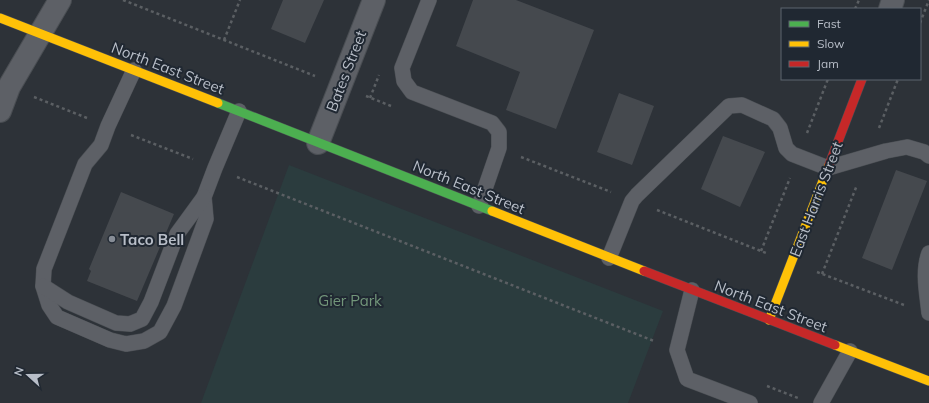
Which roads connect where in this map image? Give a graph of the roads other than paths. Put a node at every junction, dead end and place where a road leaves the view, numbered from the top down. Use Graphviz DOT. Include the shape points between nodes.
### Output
graph roads {
  1 [pos="60,0"];
  2 [pos="374,0"];
  3 [pos="430,0"];
  4 [pos="0,18"];
  5 [pos="40,35"];
  6 [pos="134,70"];
  7 [pos="862,80"];
  8 [pos="0,111"];
  9 [pos="239,111"];
  10 [pos="318,142"];
  11 [pos="929,156"];
  12 [pos="828,168"];
  13 [pos="204,197"];
  14 [pos="479,206"];
  15 [pos="929,253"];
  16 [pos="609,258"];
  17 [pos="43,286"];
  18 [pos="692,290"];
  19 [pos="928,295"];
  20 [pos="929,313"];
  21 [pos="769,320"];
  22 [pos="850,351"];
  23 [pos="929,381"];
  24 [pos="750,403"];
  25 [pos="821,403"];
  1 -- 5 [label="street"];
  2 -- 10 [label="street, Bates Street"];
  3 -- 14 [label="lane" via="402,68 404,81 412,92 492,123 498,132 498,148"];
  4 -- 5 [label="main road, North East Street"];
  5 -- 6 [label="main road, North East Street"];
  5 -- 8 [label="street" via="9,87"];
  6 -- 9 [label="main road, North East Street"];
  6 -- 17 [label="lane" via="101,145 85,164 44,268"];
  7 -- 12 [label="main road, East Harris Street"];
  9 -- 10 [label="main road, North East Street"];
  9 -- 13 [label="lane"];
  10 -- 14 [label="main road, North East Street"];
  11 -- 12 [label="lane" via="924,152 907,148 886,151"];
  12 -- 16 [label="lane" via="792,154 786,148 780,128 773,119 742,105 729,106 632,201"];
  12 -- 21 [label="main road, East Harris Street"];
  13 -- 17 [label="lane" via="177,234 142,319 130,324 116,323 68,302"];
  13 -- 17 [label="lane" via="206,219 174,306 160,332 144,341 126,344 110,340 57,317 49,305"];
  14 -- 16 [label="main road, North East Street"];
  15 -- 19 [label="lane" via="925,275"];
  16 -- 18 [label="main road, North East Street"];
  18 -- 21 [label="main road, North East Street"];
  18 -- 24 [label="lane" via="677,350 687,379"];
  19 -- 20 [label="lane"];
  21 -- 22 [label="main road, North East Street"];
  22 -- 23 [label="main road, North East Street"];
  22 -- 25 [label="lane"];
}
